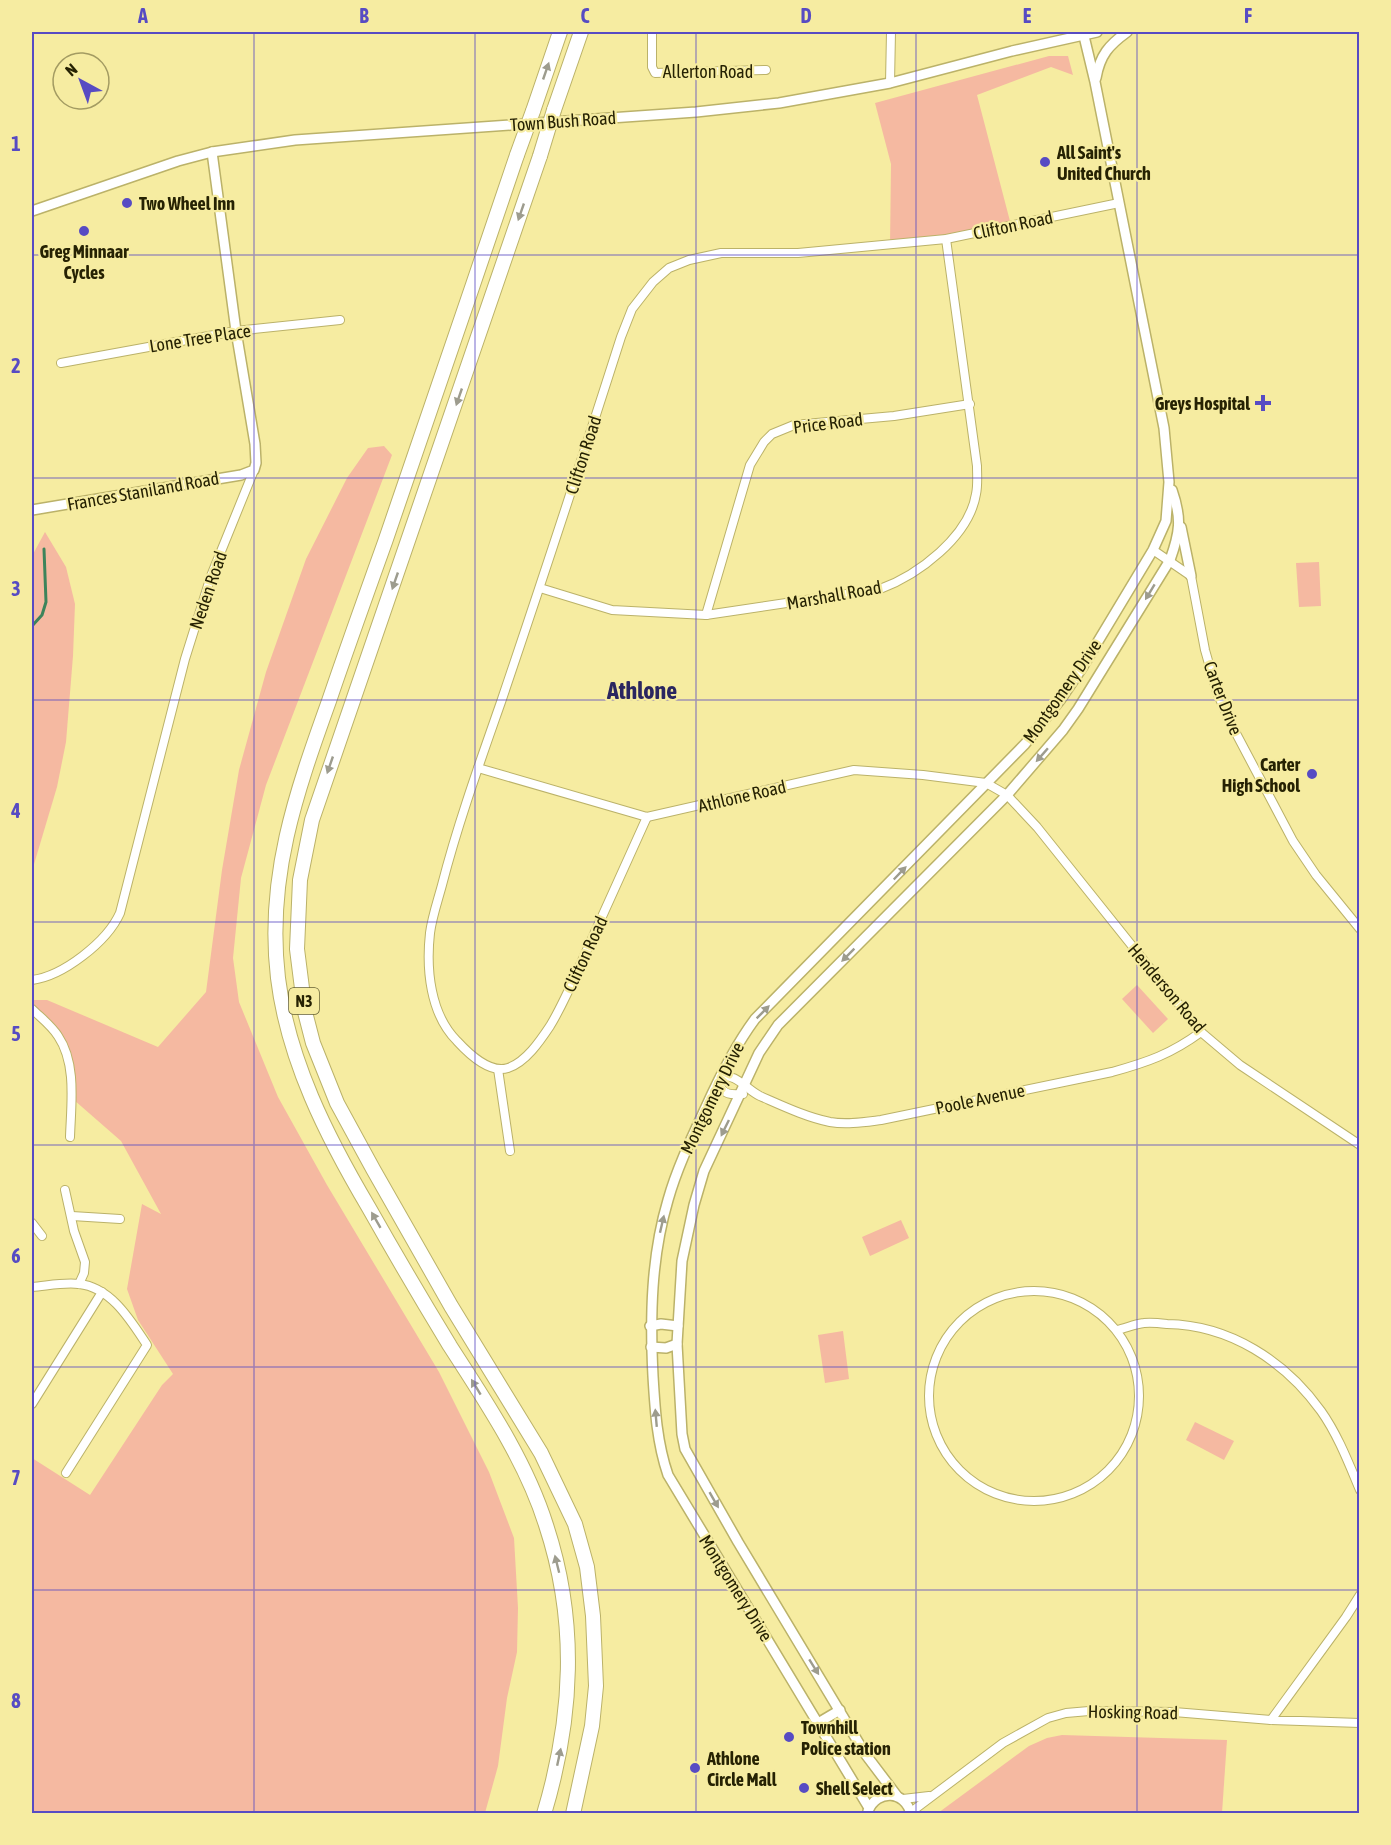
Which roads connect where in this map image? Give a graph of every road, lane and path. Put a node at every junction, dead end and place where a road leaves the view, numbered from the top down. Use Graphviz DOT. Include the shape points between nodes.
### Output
graph roads {
  1 [pos="560,32"];
  2 [pos="581,32"];
  3 [pos="652,32"];
  4 [pos="891,32"];
  5 [pos="1097,32"];
  6 [pos="1127,32"];
  7 [pos="1083,33"];
  8 [pos="766,70"];
  9 [pos="1095,82"];
  10 [pos="890,83"];
  11 [pos="212,152"];
  12 [pos="1119,203"];
  13 [pos="32,211"];
  14 [pos="946,239"];
  15 [pos="340,320"];
  16 [pos="236,331"];
  17 [pos="61,363"];
  18 [pos="970,404"];
  19 [pos="254,470"];
  20 [pos="1169,482"];
  21 [pos="32,510"];
  22 [pos="1180,522"];
  23 [pos="1153,550"];
  24 [pos="1170,560"];
  25 [pos="1191,576"];
  26 [pos="540,588"];
  27 [pos="706,615"];
  28 [pos="1082,668"];
  29 [pos="1098,676"];
  30 [pos="1070,685"];
  31 [pos="1088,694"];
  32 [pos="478,768"];
  33 [pos="986,783"];
  34 [pos="1007,795"];
  35 [pos="647,817"];
  36 [pos="867,906"];
  37 [pos="882,921"];
  38 [pos="863,925"];
  39 [pos="1359,929"];
  40 [pos="32,980"];
  41 [pos="32,1009"];
  42 [pos="1201,1032"];
  43 [pos="498,1069"];
  44 [pos="719,1080"];
  45 [pos="742,1090"];
  46 [pos="69,1137"];
  47 [pos="1359,1145"];
  48 [pos="510,1151"];
  49 [pos="65,1190"];
  50 [pos="72,1216"];
  51 [pos="120,1219"];
  52 [pos="32,1223"];
  53 [pos="42,1236"];
  54 [pos="79,1284"];
  55 [pos="32,1287"];
  56 [pos="102,1292"];
  57 [pos="650,1326"];
  58 [pos="678,1326"];
  59 [pos="1117,1330"];
  60 [pos="677,1344"];
  61 [pos="651,1347"];
  62 [pos="32,1404"];
  63 [pos="66,1473"];
  64 [pos="1359,1490"];
  65 [pos="1359,1595"];
  66 [pos="840,1710"];
  67 [pos="1271,1720"];
  68 [pos="1359,1723"];
  69 [pos="818,1724"];
  70 [pos="930,1796"];
  71 [pos="900,1797"];
  72 [pos="868,1811"];
  73 [pos="911,1813"];
  74 [pos="544,1814"];
  75 [pos="573,1814"];
  74 -- 1 [label="highway, N3, one-way, bridge" via="564,1735 568,1689 565,1606 546,1523 517,1458 328,1133 311,1096 288,1025 275,941 283,847 309,756"];
  2 -- 75 [label="highway, N3, one-way, bridge" via="312,820 300,880 297,949 313,1043 338,1103 446,1297 541,1453 574,1524 587,1567 596,1686 592,1726"];
  3 -- 8 [label="street, Allerton Road" via="652,67 656,73"];
  4 -- 10 [label="street"];
  5 -- 7 [label="street, Town Bush Road"];
  6 -- 9 [label="street" via="1098,63"];
  7 -- 9 [label="street, Montgomery Drive"];
  7 -- 10 [label="street, Town Bush Road"];
  9 -- 12 [label="street, Montgomery Drive"];
  10 -- 11 [label="street, Town Bush Road" via="779,103 295,140"];
  11 -- 13 [label="street, Town Bush Road"];
  11 -- 16 [label="street, Neden Road"];
  12 -- 14 [label="street, Clifton Road"];
  12 -- 20 [label="street, Montgomery Drive" via="1164,428"];
  14 -- 18 [label="street, Marshall Road"];
  14 -- 26 [label="street, Clifton Road" via="798,253 721,253 669,268 632,309"];
  15 -- 16 [label="street, Lone Tree Place"];
  16 -- 17 [label="street, Lone Tree Place"];
  16 -- 19 [label="street, Neden Road" via="255,444"];
  18 -- 27 [label="street, Price Road" via="794,425 772,435 750,465"];
  18 -- 27 [label="street, Marshall Road" via="976,495 969,516 919,569 880,589"];
  19 -- 21 [label="street, Frances Staniland Road"];
  19 -- 40 [label="street, Neden Road" via="211,576 185,659 115,925 54,975"];
  20 -- 22 [label="street, Montgomery Drive"];
  20 -- 23 [label="street, Montgomery Drive" via="1166,521"];
  22 -- 24 [label="street, Montgomery Drive"];
  22 -- 25 [label="street"];
  23 -- 24 [label="street"];
  23 -- 28 [label="street, Montgomery Drive"];
  24 -- 25 [label="street"];
  24 -- 29 [label="street, Montgomery Drive, one-way"];
  25 -- 39 [label="street, Carter Drive" via="1205,650 1229,720 1293,841"];
  26 -- 27 [label="street, Marshall Road" via="612,610"];
  26 -- 32 [label="street, Clifton Road"];
  28 -- 29 [label="street"];
  28 -- 30 [label="street, Montgomery Drive"];
  29 -- 31 [label="street, Montgomery Drive"];
  30 -- 31 [label="street"];
  30 -- 33 [label="street, Montgomery Drive" via="1044,723"];
  31 -- 34 [label="street, Montgomery Drive, one-way" via="1063,730"];
  32 -- 35 [label="street, Athlone Road"];
  32 -- 43 [label="street, Clifton Road" via="451,849 430,932 429,969 440,1016 451,1035 465,1050"];
  33 -- 34 [label="street, Athlone Road"];
  33 -- 35 [label="street, Athlone Road" via="854,770"];
  36 -- 33 [label="street, Montgomery Drive, one-way"];
  34 -- 37 [label="street, Montgomery Drive"];
  34 -- 42 [label="street, Henderson Road"];
  35 -- 43 [label="street, Clifton Road" via="551,1024 520,1062"];
  36 -- 37 [label="street"];
  36 -- 38 [label="street, Montgomery Drive"];
  37 -- 38 [label="street, Montgomery Drive"];
  44 -- 38 [label="street, Montgomery Drive, one-way" via="755,1020"];
  38 -- 45 [label="street, Montgomery Drive, one-way" via="778,1025 759,1053"];
  41 -- 46 [label="street" via="57,1034 68,1056"];
  42 -- 45 [label="street, Poole Avenue" via="1149,1062 881,1120 832,1122 806,1116"];
  42 -- 47 [label="street, Henderson Road" via="1240,1065"];
  43 -- 48 [label="street"];
  44 -- 45 [label="street, Poole Avenue" via="731,1076"];
  44 -- 45 [label="street, Poole Avenue" via="726,1094"];
  57 -- 44 [label="street, Montgomery Drive, one-way" via="658,1244 668,1200"];
  45 -- 58 [label="street, Montgomery Drive, one-way" via="698,1189 682,1261"];
  49 -- 50 [label="street"];
  50 -- 51 [label="street"];
  50 -- 54 [label="street" via="85,1263"];
  52 -- 53 [label="street"];
  54 -- 55 [label="street"];
  54 -- 56 [label="street"];
  56 -- 62 [label="street"];
  56 -- 63 [label="street" via="115,1302 147,1345"];
  57 -- 58 [label="street"];
  57 -- 61 [label="street, Montgomery Drive"];
  58 -- 60 [label="street, Montgomery Drive"];
  59 -- 59 [label="street" via="1137,1371 1139,1415 1131,1438 1108,1473 1091,1486 1050,1500 992,1491 957,1469 934,1433 927,1390 932,1366 957,1323 995,1296 1041,1290 1083,1303"];
  59 -- 64 [label="street" via="1144,1323 1180,1324 1213,1330 1266,1356 1301,1386 1322,1413"];
  60 -- 61 [label="street"];
  60 -- 66 [label="street, Montgomery Drive, one-way" via="685,1449"];
  69 -- 61 [label="street, Montgomery Drive, one-way" via="668,1475 658,1436"];
  65 -- 67 [label="street"];
  66 -- 69 [label="street"];
  66 -- 71 [label="street, Montgomery Drive" via="866,1755"];
  67 -- 68 [label="street, Hosking Road"];
  67 -- 70 [label="street, Hosking Road" via="1174,1712 1066,1713 1048,1718 1003,1743"];
  69 -- 72 [label="street, Montgomery Drive"];
  70 -- 71 [label="street, Hosking Road"];
  70 -- 73 [label="street, Hosking Road"];
  71 -- 72 [label="street" via="881,1797"];
  71 -- 73 [label="street, Montgomery Drive"];
}
